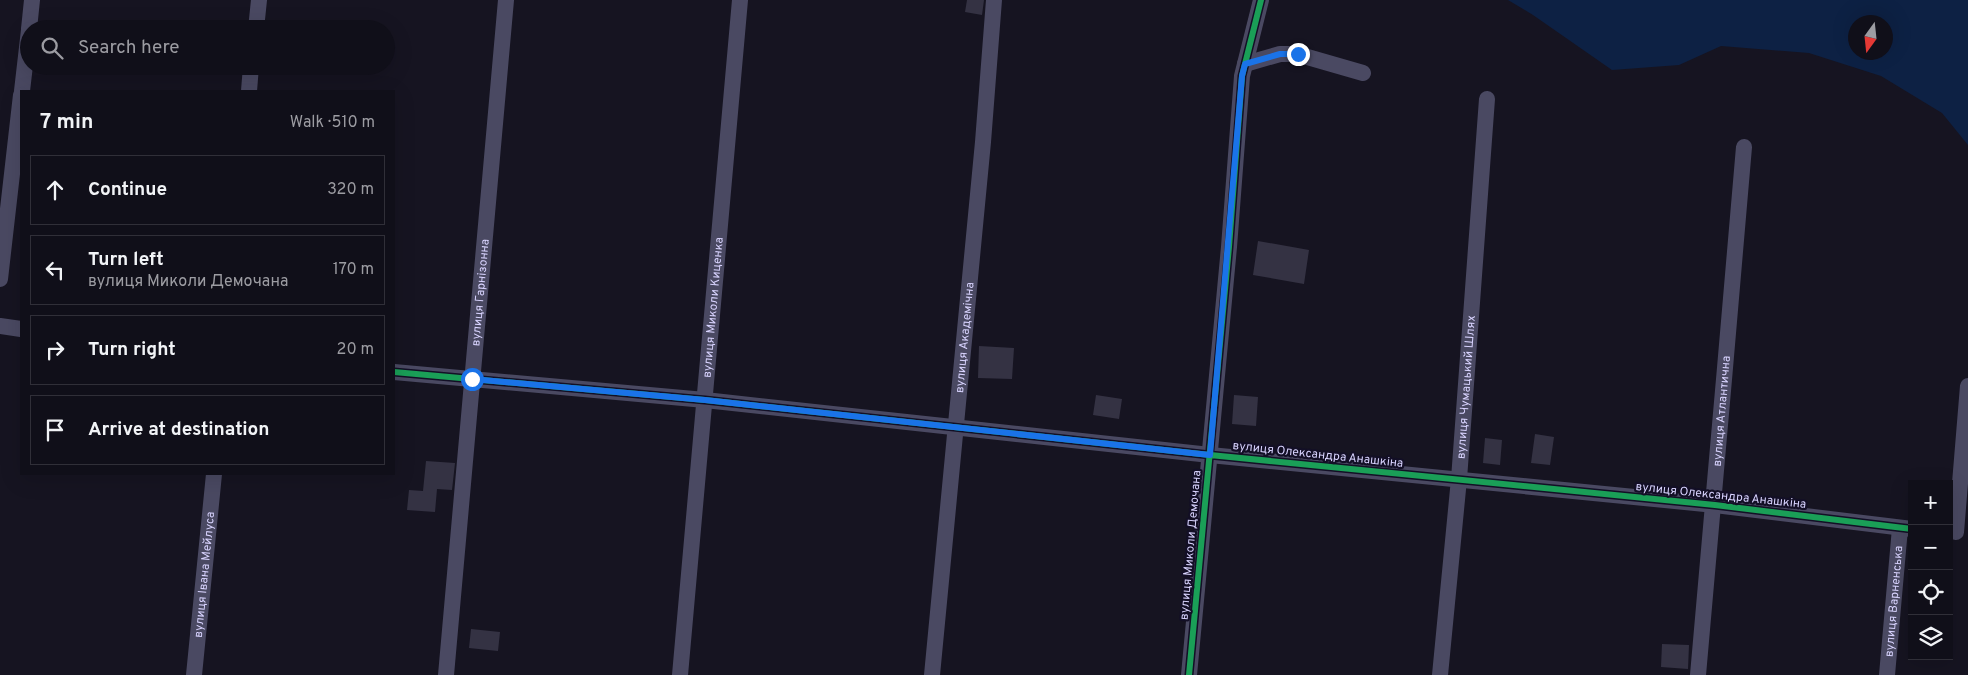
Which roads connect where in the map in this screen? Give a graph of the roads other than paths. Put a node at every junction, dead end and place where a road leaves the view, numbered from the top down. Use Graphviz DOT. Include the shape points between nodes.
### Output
graph roads {
  1 [pos="32,0"];
  2 [pos="259,0"];
  3 [pos="506,0"];
  4 [pos="740,0"];
  5 [pos="994,0"];
  6 [pos="1261,0"];
  7 [pos="30,20"];
  8 [pos="257,20"];
  9 [pos="1245,64"];
  10 [pos="1363,73"];
  11 [pos="24,75"];
  12 [pos="250,75"];
  13 [pos="22,90"];
  14 [pos="248,90"];
  15 [pos="1487,99"];
  16 [pos="20,104"];
  17 [pos="1744,147"];
  18 [pos="0,280"];
  19 [pos="0,326"];
  20 [pos="20,329"];
  21 [pos="395,372"];
  22 [pos="472,379"];
  23 [pos="1968,386"];
  24 [pos="705,400"];
  25 [pos="955,426"];
  26 [pos="1210,455"];
  27 [pos="214,475"];
  28 [pos="1459,479"];
  29 [pos="1715,505"];
  30 [pos="1906,528"];
  31 [pos="1958,533"];
  32 [pos="194,675"];
  33 [pos="446,675"];
  34 [pos="680,675"];
  35 [pos="932,675"];
  36 [pos="1189,675"];
  37 [pos="1440,675"];
  38 [pos="1698,675"];
  39 [pos="1887,675"];
  1 -- 7 [label="street"];
  2 -- 8 [label="street"];
  3 -- 22 [label="street, вулиця Гарнізонна"];
  4 -- 24 [label="street, вулиця Миколи Киценка"];
  5 -- 25 [label="street, вулиця Академічна"];
  6 -- 9 [label="street, вулиця Миколи Демочана"];
  9 -- 10 [label="street" via="1280,54 1298,54"];
  9 -- 26 [label="street, вулиця Миколи Демочана"];
  11 -- 13 [label="street"];
  12 -- 14 [label="street"];
  15 -- 28 [label="street, вулиця Чумацький Шлях"];
  16 -- 18 [label="street"];
  17 -- 29 [label="street, вулиця Атлантична"];
  19 -- 20 [label="street"];
  21 -- 22 [label="street, вулиця Олександра Анашкіна"];
  22 -- 24 [label="street, вулиця Олександра Анашкіна"];
  22 -- 33 [label="street, вулиця Гарнізонна"];
  23 -- 31 [label="street"];
  24 -- 25 [label="street, вулиця Олександра Анашкіна"];
  24 -- 34 [label="street, вулиця Миколи Киценка"];
  25 -- 26 [label="street, вулиця Олександра Анашкіна"];
  25 -- 35 [label="street, вулиця Академічна"];
  26 -- 28 [label="street, вулиця Олександра Анашкіна"];
  26 -- 36 [label="street, вулиця Миколи Демочана"];
  27 -- 32 [label="street, вулиця Івана Мейлуса"];
  28 -- 29 [label="street, вулиця Олександра Анашкіна"];
  28 -- 37 [label="street, вулиця Чумацький Шлях"];
  29 -- 30 [label="street, вулиця Олександра Анашкіна"];
  29 -- 38 [label="street, вулиця Атлантична"];
  30 -- 39 [label="street, вулиця Варненська"];
}
